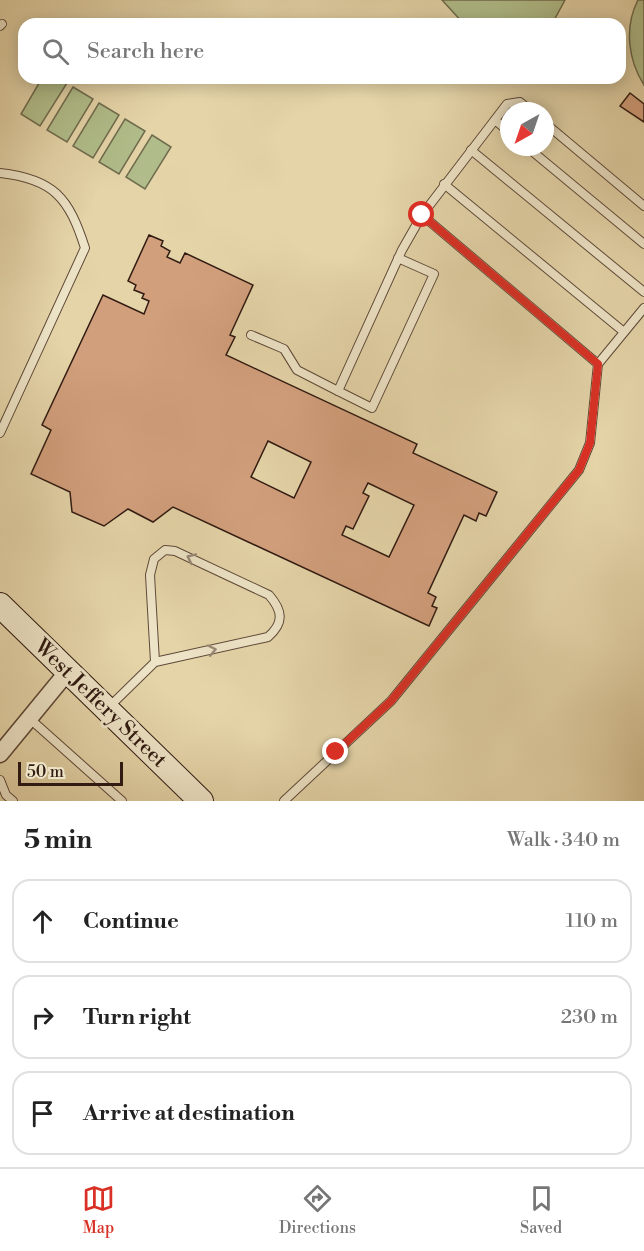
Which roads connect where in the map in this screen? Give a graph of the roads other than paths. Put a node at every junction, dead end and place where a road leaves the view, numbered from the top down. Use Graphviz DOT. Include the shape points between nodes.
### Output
graph roads {
  1 [pos="500,113"];
  2 [pos="495,120"];
  3 [pos="500,124"];
  4 [pos="554,131"];
  5 [pos="471,150"];
  6 [pos="538,156"];
  7 [pos="0,173"];
  8 [pos="444,184"];
  9 [pos="644,206"];
  10 [pos="422,215"];
  11 [pos="644,244"];
  12 [pos="398,258"];
  13 [pos="644,292"];
  14 [pos="644,308"];
  15 [pos="624,332"];
  16 [pos="251,334"];
  17 [pos="598,364"];
  18 [pos="338,391"];
  19 [pos="0,433"];
  20 [pos="0,605"];
  21 [pos="155,662"];
  22 [pos="69,670"];
  23 [pos="107,708"];
  24 [pos="30,718"];
  25 [pos="0,754"];
  26 [pos="0,780"];
  27 [pos="13,801"];
  28 [pos="122,801"];
  29 [pos="201,801"];
  30 [pos="284,801"];
  1 -- 2 [label="lane"];
  2 -- 3 [label="lane"];
  2 -- 5 [label="lane"];
  4 -- 9 [label="lane"];
  5 -- 8 [label="lane"];
  5 -- 13 [label="lane"];
  6 -- 11 [label="lane"];
  7 -- 19 [label="lane" via="21,176 57,192 76,221 85,248"];
  8 -- 10 [label="lane"];
  8 -- 15 [label="lane"];
  10 -- 12 [label="lane"];
  10 -- 17 [label="lane"];
  12 -- 18 [label="lane"];
  12 -- 18 [label="lane" via="434,274 372,408"];
  14 -- 15 [label="lane"];
  15 -- 17 [label="lane"];
  16 -- 18 [label="lane" via="284,349 297,370"];
  17 -- 30 [label="lane" via="590,443 579,470 391,701"];
  20 -- 22 [label="main road, West Jeffery Street"];
  21 -- 21 [label="lane, one-way" via="268,638 278,628 279,606 268,595 175,551 165,550 154,559 150,575"];
  21 -- 23 [label="lane"];
  22 -- 23 [label="main road, West Jeffery Street"];
  22 -- 24 [label="street"];
  23 -- 29 [label="main road, West Jeffery Street"];
  24 -- 25 [label="street"];
  24 -- 28 [label="lane"];
  26 -- 27 [label="lane"];
}
